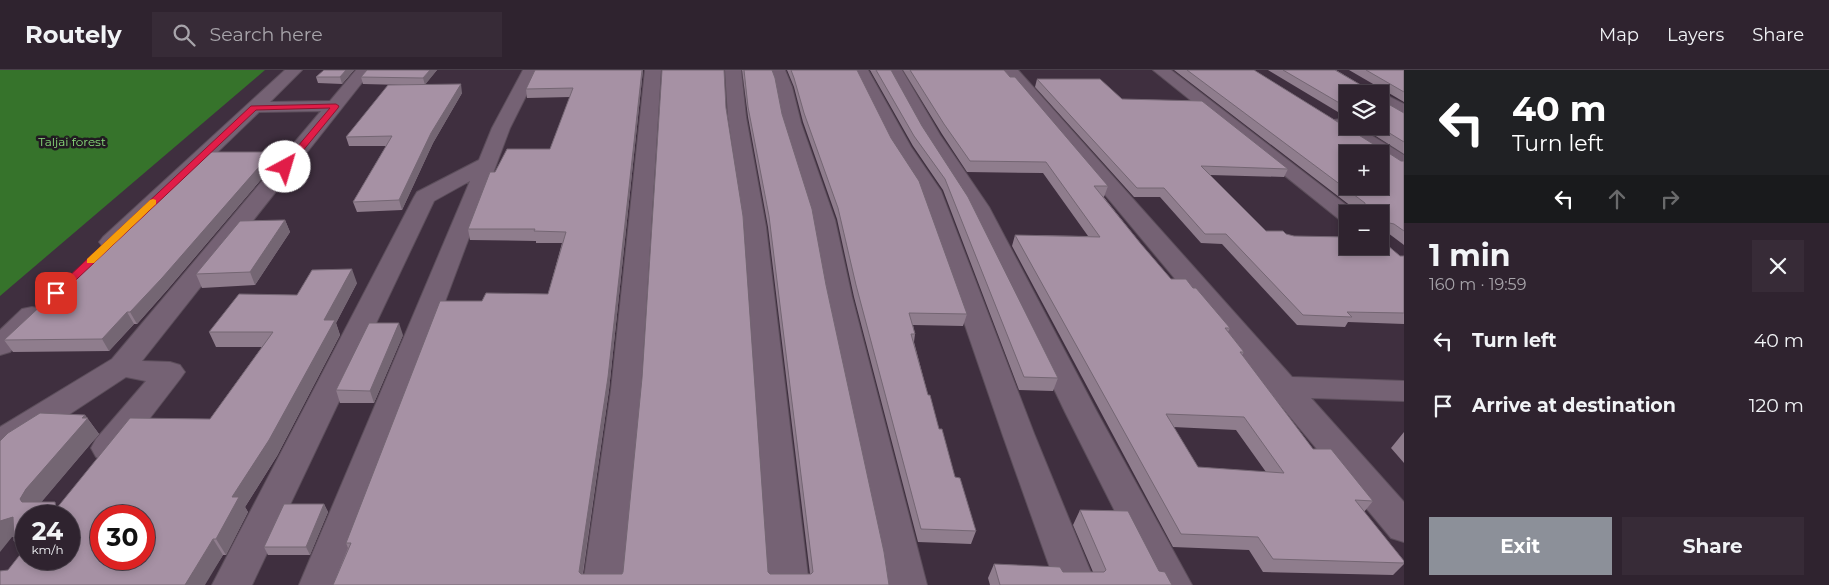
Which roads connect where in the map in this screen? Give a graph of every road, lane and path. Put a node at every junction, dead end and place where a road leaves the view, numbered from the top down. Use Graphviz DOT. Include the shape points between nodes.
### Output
graph roads {
  1 [pos="294,70"];
  2 [pos="364,70"];
  3 [pos="531,70"];
  4 [pos="653,70"];
  5 [pos="733,70"];
  6 [pos="777,70"];
  7 [pos="860,70"];
  8 [pos="894,70"];
  9 [pos="1009,70"];
  10 [pos="1161,70"];
  11 [pos="1389,102"];
  12 [pos="336,106"];
  13 [pos="254,108"];
  14 [pos="1404,110"];
  15 [pos="1327,116"];
  16 [pos="487,163"];
  17 [pos="1404,164"];
  18 [pos="1339,208"];
  19 [pos="94,257"];
  20 [pos="51,298"];
  21 [pos="0,346"];
  22 [pos="122,366"];
  23 [pos="1283,387"];
  24 [pos="1404,391"];
  25 [pos="0,443"];
  26 [pos="90,471"];
  27 [pos="1404,527"];
  28 [pos="232,585"];
  29 [pos="320,585"];
  30 [pos="603,585"];
  31 [pos="788,585"];
  32 [pos="907,585"];
  33 [pos="1076,585"];
  34 [pos="1172,585"];
  1 -- 13 [label="street"];
  2 -- 12 [label="street"];
  3 -- 16 [label="street"];
  4 -- 30 [label="street" via="626,390"];
  5 -- 31 [label="street" via="737,117 755,227"];
  6 -- 32 [label="street" via="824,220"];
  7 -- 33 [label="street" via="901,148 930,191"];
  8 -- 34 [label="street" via="978,207 1080,412"];
  9 -- 23 [label="street"];
  10 -- 18 [label="street"];
  11 -- 14 [label="street"];
  12 -- 13 [label="street"];
  12 -- 22 [label="street"];
  13 -- 19 [label="street"];
  15 -- 17 [label="street"];
  16 -- 28 [label="street" via="425,197"];
  16 -- 29 [label="street"];
  20 -- 21 [label="street"];
  22 -- 25 [label="street"];
  22 -- 26 [label="street" via="149,372 170,372"];
  23 -- 24 [label="street"];
  23 -- 27 [label="street"];
}
